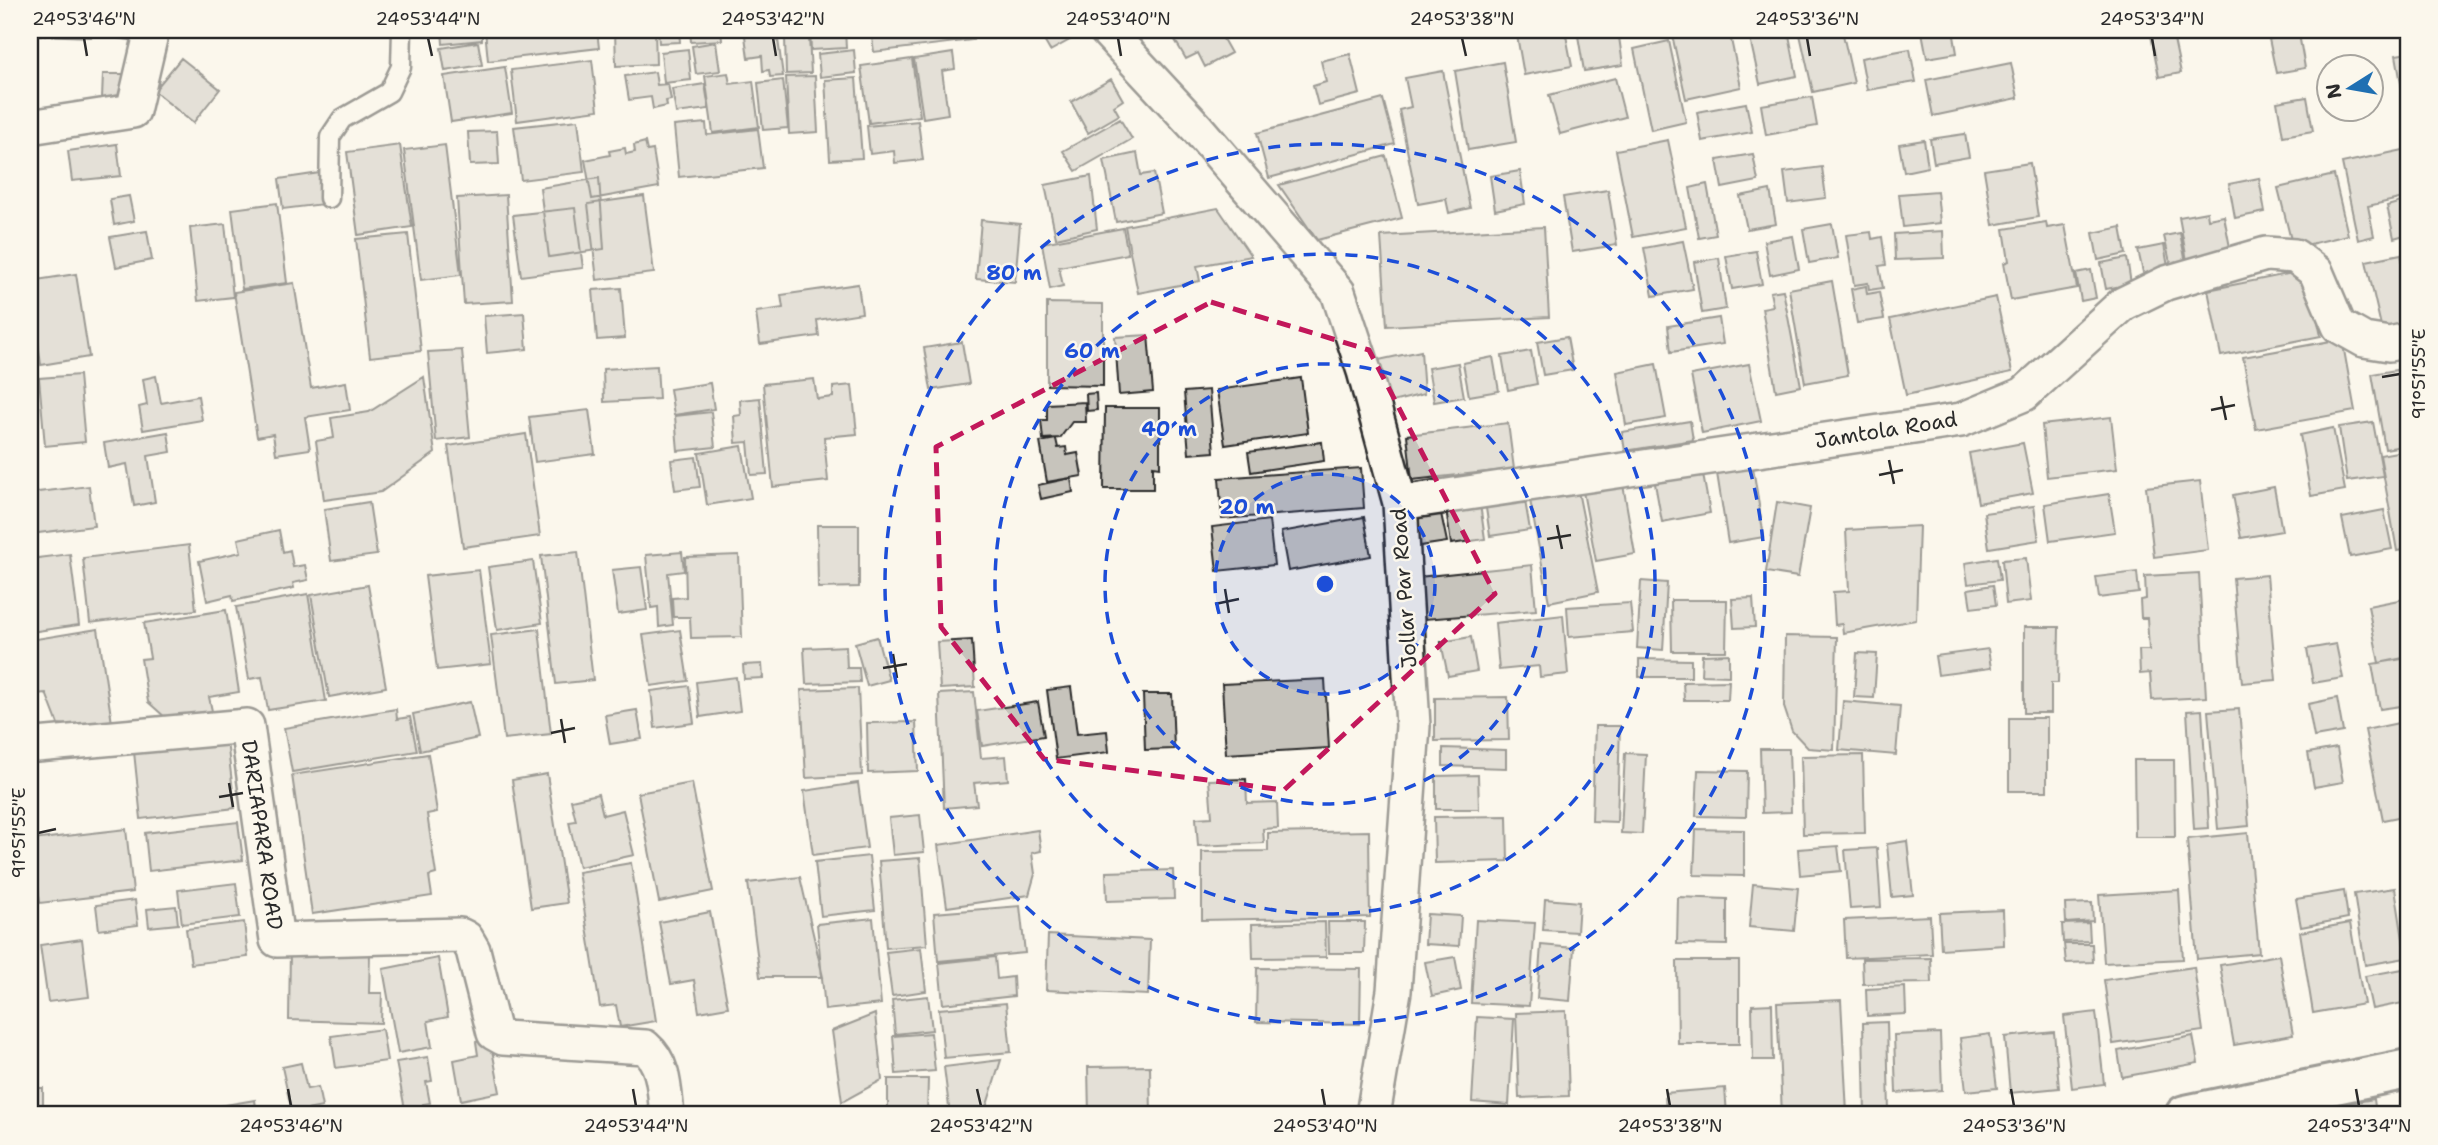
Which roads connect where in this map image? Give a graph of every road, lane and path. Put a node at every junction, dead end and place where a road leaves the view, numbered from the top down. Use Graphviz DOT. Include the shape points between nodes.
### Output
graph roads {
  1 [pos="152,30"];
  2 [pos="402,30"];
  3 [pos="1111,32"];
  4 [pos="30,127"];
  5 [pos="330,198"];
  6 [pos="2408,340"];
  7 [pos="1400,503"];
  8 [pos="30,740"];
  9 [pos="2408,1069"];
  10 [pos="667,1115"];
  11 [pos="1373,1115"];
  12 [pos="2185,1115"];
  1 -- 4 [label="street" via="133,111"];
  2 -- 5 [label="lane" via="401,67 389,92 342,120 330,138"];
  3 -- 7 [label="street, Jollar Par Road" via="1338,292"];
  6 -- 7 [label="street, Jamtola Road" via="2389,344 2364,340 2339,326 2316,272 2295,256 2266,254 2166,282 2123,304 2024,394 1961,420"];
  7 -- 11 [label="street, Jollar Par Road" via="1413,726 1394,991"];
  8 -- 10 [label="street, DARIAPARA ROAD" via="37,745 247,726 276,940 467,938 494,1033 503,1038 645,1046 660,1067"];
  9 -- 12 [label="street"];
}
